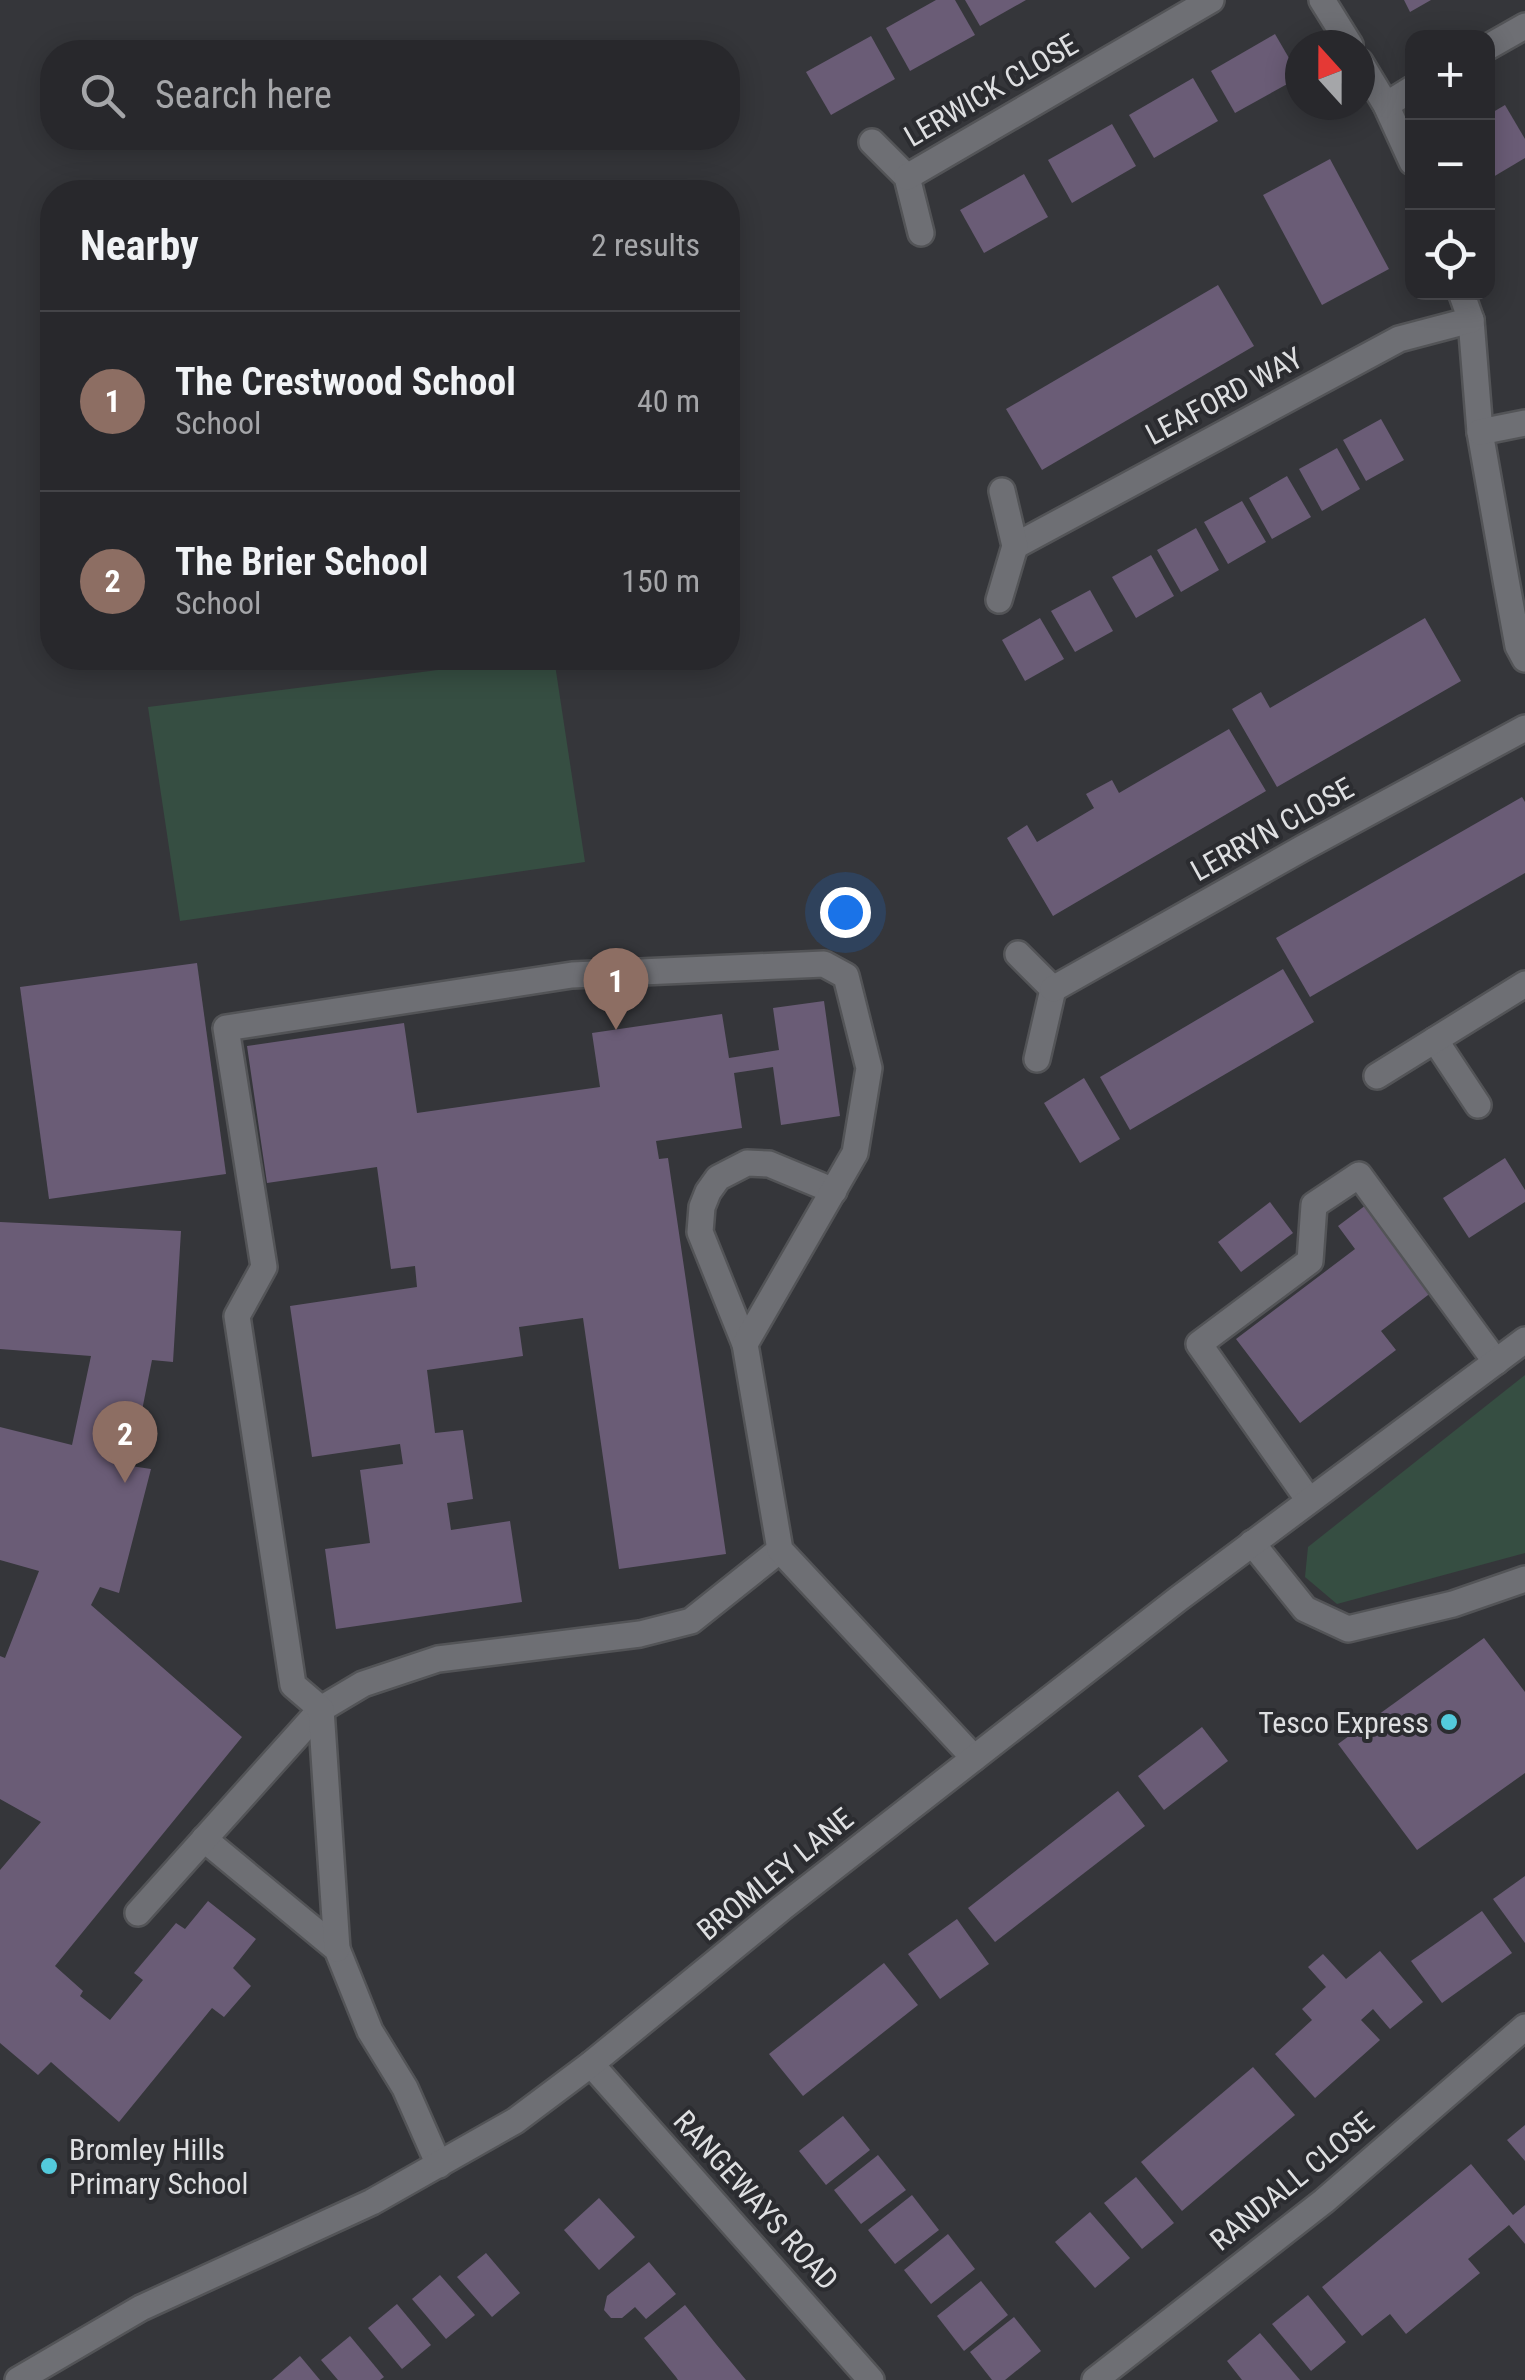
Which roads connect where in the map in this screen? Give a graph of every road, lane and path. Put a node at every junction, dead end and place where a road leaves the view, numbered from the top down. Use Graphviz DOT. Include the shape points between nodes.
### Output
graph roads {
  1 [pos="1211,0"];
  2 [pos="1322,0"];
  3 [pos="1525,26"];
  4 [pos="1341,30"];
  5 [pos="1495,43"];
  6 [pos="1375,86"];
  7 [pos="1405,94"];
  8 [pos="1386,104"];
  9 [pos="872,142"];
  10 [pos="1405,146"];
  11 [pos="907,176"];
  12 [pos="921,233"];
  13 [pos="1464,300"];
  14 [pos="1471,320"];
  15 [pos="1525,423"];
  16 [pos="1480,432"];
  17 [pos="1002,490"];
  18 [pos="1014,546"];
  19 [pos="1000,600"];
  20 [pos="1525,659"];
  21 [pos="1525,728"];
  22 [pos="1018,954"];
  23 [pos="1525,984"];
  24 [pos="1053,989"];
  25 [pos="1435,1040"];
  26 [pos="1038,1058"];
  27 [pos="1377,1076"];
  28 [pos="1478,1106"];
  29 [pos="834,1191"];
  30 [pos="1525,1340"];
  31 [pos="745,1344"];
  32 [pos="1496,1362"];
  33 [pos="1308,1499"];
  34 [pos="1252,1543"];
  35 [pos="780,1550"];
  36 [pos="1525,1579"];
  37 [pos="321,1710"];
  38 [pos="974,1758"];
  39 [pos="204,1839"];
  40 [pos="138,1913"];
  41 [pos="337,1950"];
  42 [pos="1525,2027"];
  43 [pos="591,2064"];
  44 [pos="439,2165"];
  45 [pos="18,2380"];
  46 [pos="871,2380"];
  47 [pos="1096,2380"];
  1 -- 11 [label="street, LERWICK CLOSE"];
  2 -- 4 [label="street"];
  3 -- 5 [label="street"];
  6 -- 8 [label="street"];
  7 -- 8 [label="street"];
  8 -- 10 [label="street"];
  9 -- 11 [label="street, LERWICK CLOSE"];
  11 -- 12 [label="street, LERWICK CLOSE"];
  13 -- 14 [label="street"];
  14 -- 16 [label="street"];
  14 -- 18 [label="street, LEAFORD WAY" via="1400,339"];
  15 -- 16 [label="street"];
  16 -- 20 [label="street"];
  17 -- 18 [label="street"];
  18 -- 19 [label="street"];
  21 -- 24 [label="street, LERRYN CLOSE"];
  22 -- 24 [label="street"];
  23 -- 25 [label="street"];
  24 -- 26 [label="street"];
  25 -- 27 [label="street"];
  25 -- 28 [label="street"];
  29 -- 31 [label="street"];
  29 -- 31 [label="street" via="769,1164 748,1163 718,1178 708,1192 700,1232"];
  29 -- 37 [label="street" via="855,1153 869,1068 846,976 824,964 572,975 226,1028 264,1267 237,1316 293,1686"];
  30 -- 32 [label="street, BROMLEY LANE"];
  31 -- 35 [label="street"];
  32 -- 33 [label="street, BROMLEY LANE"];
  32 -- 33 [label="street" via="1359,1175 1314,1205 1310,1260 1199,1344"];
  33 -- 34 [label="street, BROMLEY LANE"];
  34 -- 36 [label="street" via="1305,1609 1348,1628"];
  34 -- 38 [label="street, BROMLEY LANE"];
  35 -- 37 [label="street" via="691,1620 640,1634 438,1659 363,1684"];
  35 -- 38 [label="street"];
  37 -- 39 [label="street"];
  37 -- 41 [label="street"];
  38 -- 43 [label="street, BROMLEY LANE"];
  39 -- 40 [label="street"];
  39 -- 41 [label="street"];
  41 -- 44 [label="street"];
  42 -- 47 [label="street, RANDALL CLOSE" via="1324,2202"];
  43 -- 44 [label="street, BROMLEY LANE"];
  43 -- 46 [label="street, RANGEWAYS ROAD"];
  44 -- 45 [label="street, BROMLEY LANE" via="142,2308"];
}
